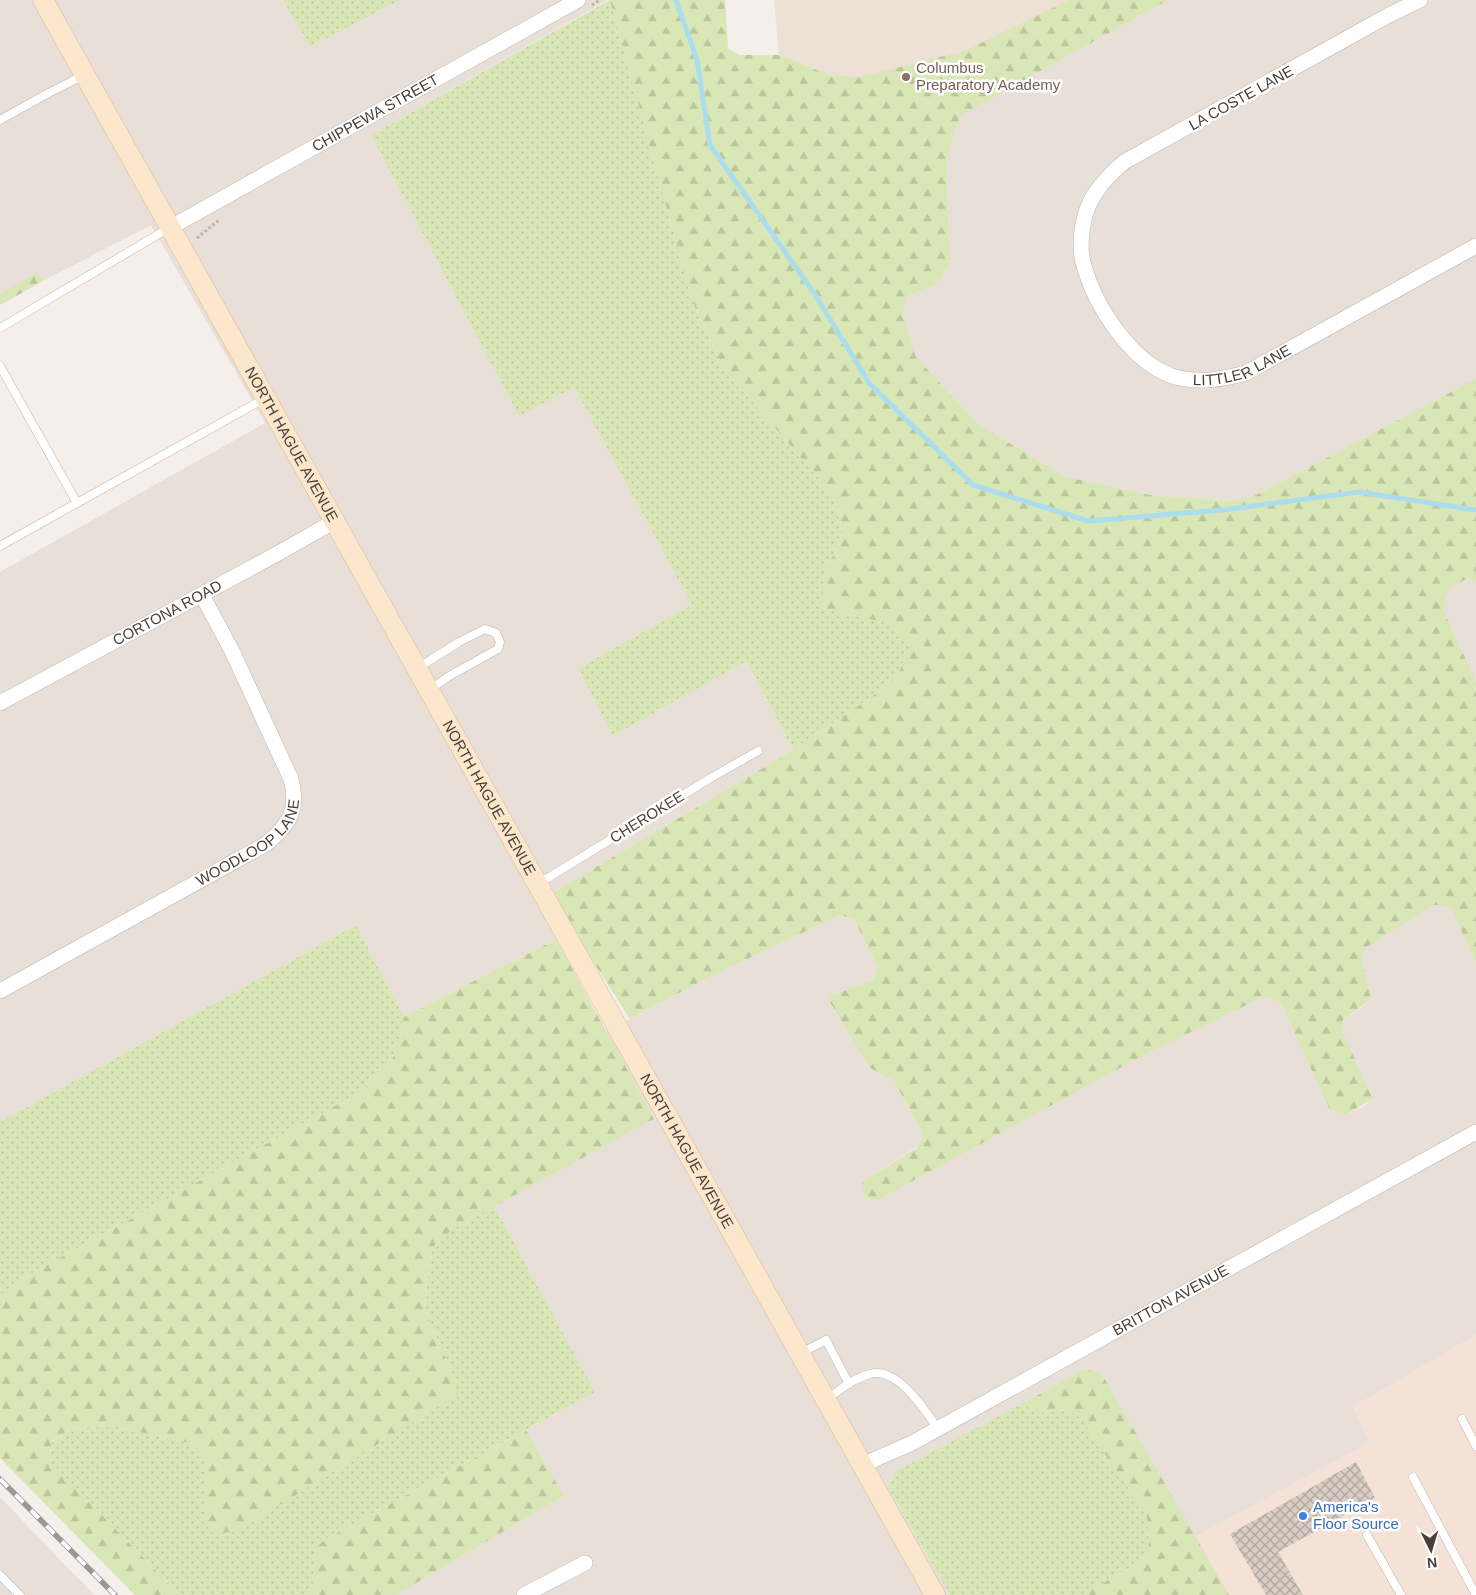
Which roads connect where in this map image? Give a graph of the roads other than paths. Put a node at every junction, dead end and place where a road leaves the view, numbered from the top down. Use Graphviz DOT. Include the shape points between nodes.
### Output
graph roads {
  1 [pos="44,0"];
  2 [pos="578,0"];
  3 [pos="1420,0"];
  4 [pos="86,74"];
  5 [pos="0,120"];
  6 [pos="1084,219"];
  7 [pos="171,227"];
  8 [pos="1476,246"];
  9 [pos="0,328"];
  10 [pos="0,366"];
  11 [pos="266,398"];
  12 [pos="77,503"];
  13 [pos="335,521"];
  14 [pos="0,546"];
  15 [pos="202,595"];
  16 [pos="417,668"];
  17 [pos="429,690"];
  18 [pos="0,703"];
  19 [pos="758,752"];
  20 [pos="538,884"];
  21 [pos="0,992"];
  22 [pos="1476,1132"];
  23 [pos="800,1354"];
  24 [pos="849,1384"];
  25 [pos="826,1400"];
  26 [pos="1462,1419"];
  27 [pos="938,1428"];
  28 [pos="1476,1446"];
  29 [pos="862,1465"];
  30 [pos="1413,1477"];
  31 [pos="1366,1535"];
  32 [pos="585,1563"];
  33 [pos="0,1575"];
  34 [pos="529,1594"];
  35 [pos="20,1595"];
  36 [pos="935,1595"];
  37 [pos="1401,1595"];
  38 [pos="1476,1595"];
  1 -- 4 [label="main road, NORTH HAGUE AVENUE"];
  2 -- 7 [label="street, CHIPPEWA STREET"];
  3 -- 6 [label="street, LA COSTE LANE" via="1124,162 1093,196"];
  4 -- 5 [label="lane"];
  4 -- 7 [label="main road, NORTH HAGUE AVENUE"];
  6 -- 8 [label="street, LITTLER LANE" via="1081,239 1088,278 1120,334 1136,354 1154,367 1177,377 1199,381 1246,373"];
  7 -- 9 [label="lane"];
  7 -- 11 [label="main road, NORTH HAGUE AVENUE"];
  10 -- 12 [label="lane"];
  11 -- 12 [label="lane"];
  11 -- 13 [label="main road, NORTH HAGUE AVENUE"];
  12 -- 14 [label="lane"];
  13 -- 15 [label="street, CORTONA ROAD"];
  13 -- 16 [label="main road, NORTH HAGUE AVENUE"];
  15 -- 18 [label="street, CORTONA ROAD"];
  15 -- 21 [label="street, WOODLOOP LANE" via="232,651 290,779 294,793 293,810 287,822 266,844"];
  16 -- 17 [label="main road, NORTH HAGUE AVENUE"];
  16 -- 17 [label="lane" via="485,630 496,633 500,642 498,649"];
  17 -- 20 [label="main road, NORTH HAGUE AVENUE"];
  19 -- 20 [label="lane, CHEROKEE" via="709,778"];
  20 -- 23 [label="main road, NORTH HAGUE AVENUE"];
  22 -- 27 [label="street, BRITTON AVENUE"];
  23 -- 24 [label="lane" via="826,1340"];
  23 -- 25 [label="main road, NORTH HAGUE AVENUE"];
  24 -- 25 [label="lane"];
  24 -- 27 [label="lane" via="872,1373 884,1373 902,1384"];
  25 -- 29 [label="main road, NORTH HAGUE AVENUE"];
  26 -- 28 [label="lane"];
  27 -- 29 [label="street, BRITTON AVENUE"];
  29 -- 36 [label="main road, NORTH HAGUE AVENUE"];
  30 -- 38 [label="lane"];
  31 -- 37 [label="lane"];
  32 -- 34 [label="street"];
  33 -- 35 [label="lane"];
}
